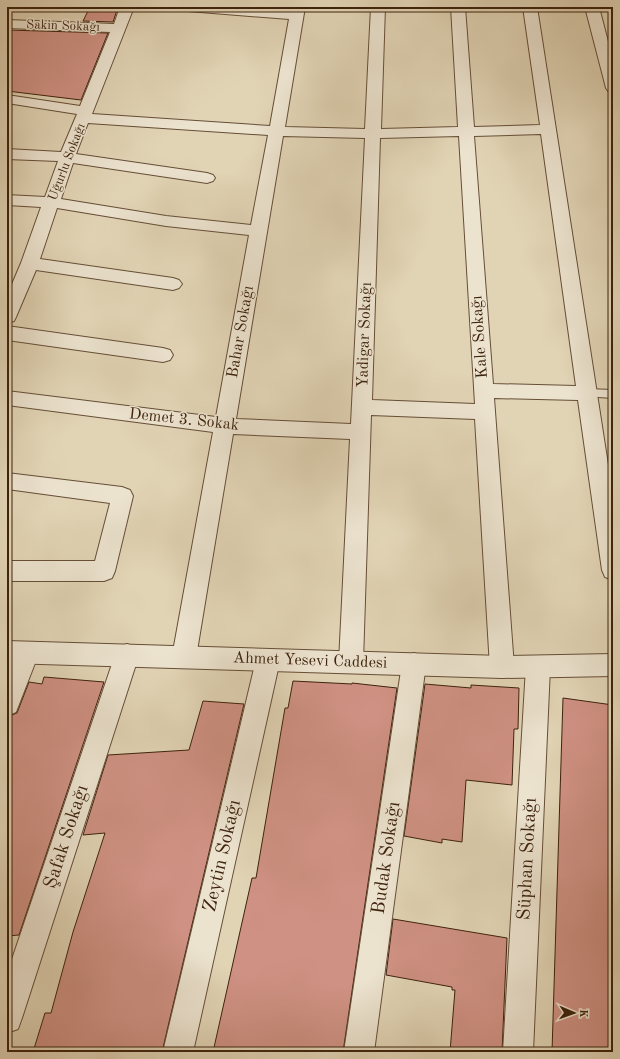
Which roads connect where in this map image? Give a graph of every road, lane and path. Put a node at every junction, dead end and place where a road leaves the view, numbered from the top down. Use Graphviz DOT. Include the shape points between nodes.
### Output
graph roads {
  1 [pos="127,7"];
  2 [pos="188,7"];
  3 [pos="378,7"];
  4 [pos="458,7"];
  5 [pos="530,7"];
  6 [pos="592,7"];
  7 [pos="297,11"];
  8 [pos="9,20"];
  9 [pos="119,28"];
  10 [pos="613,88"];
  11 [pos="7,99"];
  12 [pos="85,115"];
  13 [pos="548,129"];
  14 [pos="466,130"];
  15 [pos="276,131"];
  16 [pos="374,134"];
  17 [pos="7,154"];
  18 [pos="67,157"];
  19 [pos="207,178"];
  20 [pos="7,200"];
  21 [pos="51,202"];
  22 [pos="258,231"];
  23 [pos="30,263"];
  24 [pos="173,284"];
  25 [pos="8,312"];
  26 [pos="7,333"];
  27 [pos="163,355"];
  28 [pos="483,391"];
  29 [pos="587,394"];
  30 [pos="613,394"];
  31 [pos="7,398"];
  32 [pos="362,407"];
  33 [pos="485,412"];
  34 [pos="224,426"];
  35 [pos="361,432"];
  36 [pos="7,481"];
  37 [pos="613,570"];
  38 [pos="7,571"];
  39 [pos="17,653"];
  40 [pos="127,655"];
  41 [pos="184,657"];
  42 [pos="268,660"];
  43 [pos="351,662"];
  44 [pos="414,664"];
  45 [pos="613,666"];
  46 [pos="502,667"];
  47 [pos="538,667"];
  48 [pos="7,704"];
  49 [pos="7,1018"];
  50 [pos="178,1052"];
  51 [pos="359,1052"];
  52 [pos="518,1052"];
  1 -- 9 [label="street, Uğurlu Sokağı"];
  2 -- 7 [label="street"];
  3 -- 16 [label="street, Yadigar Sokağı"];
  4 -- 14 [label="street, Kale Sokağı"];
  5 -- 13 [label="street"];
  6 -- 10 [label="street"];
  7 -- 15 [label="street, Bahar Sokağı"];
  8 -- 9 [label="street, Sakin Sokağı" via="70,19"];
  9 -- 12 [label="street, Uğurlu Sokağı"];
  11 -- 12 [label="street"];
  12 -- 15 [label="street"];
  12 -- 18 [label="street, Uğurlu Sokağı"];
  13 -- 14 [label="street"];
  13 -- 29 [label="street"];
  14 -- 16 [label="street"];
  14 -- 28 [label="street, Kale Sokağı"];
  15 -- 16 [label="street"];
  15 -- 22 [label="street, Bahar Sokağı"];
  16 -- 32 [label="street, Yadigar Sokağı"];
  17 -- 18 [label="street"];
  18 -- 19 [label="street"];
  18 -- 21 [label="street, Uğurlu Sokağı"];
  20 -- 21 [label="street"];
  21 -- 22 [label="street" via="166,221"];
  21 -- 23 [label="street, Uğurlu Sokağı"];
  22 -- 34 [label="street, Bahar Sokağı"];
  23 -- 24 [label="street"];
  23 -- 25 [label="street, Uğurlu Sokağı"];
  26 -- 27 [label="street"];
  28 -- 29 [label="street"];
  28 -- 33 [label="street, Kale Sokağı"];
  29 -- 30 [label="lane"];
  29 -- 37 [label="street"];
  31 -- 34 [label="street, Demet 3. Sokak"];
  32 -- 33 [label="street"];
  32 -- 35 [label="street, Yadigar Sokağı"];
  33 -- 46 [label="street, Kale Sokağı"];
  34 -- 35 [label="street, Demet 3. Sokak"];
  34 -- 41 [label="street, Bahar Sokağı"];
  35 -- 43 [label="street, Yadigar Sokağı"];
  36 -- 38 [label="street" via="122,496 104,571"];
  39 -- 40 [label="street, Ahmet Yesevi Caddesi"];
  39 -- 48 [label="street"];
  40 -- 41 [label="street, Ahmet Yesevi Caddesi"];
  40 -- 49 [label="street, Şafak Sokağı"];
  41 -- 42 [label="street, Ahmet Yesevi Caddesi"];
  42 -- 43 [label="street, Ahmet Yesevi Caddesi"];
  42 -- 50 [label="street, Zeytin Sokağı"];
  43 -- 44 [label="street, Ahmet Yesevi Caddesi"];
  44 -- 46 [label="street, Ahmet Yesevi Caddesi"];
  44 -- 51 [label="street, Budak Sokağı"];
  45 -- 47 [label="street, Ahmet Yesevi Caddesi"];
  46 -- 47 [label="street, Ahmet Yesevi Caddesi"];
  47 -- 52 [label="street, Süphan Sokağı"];
}
